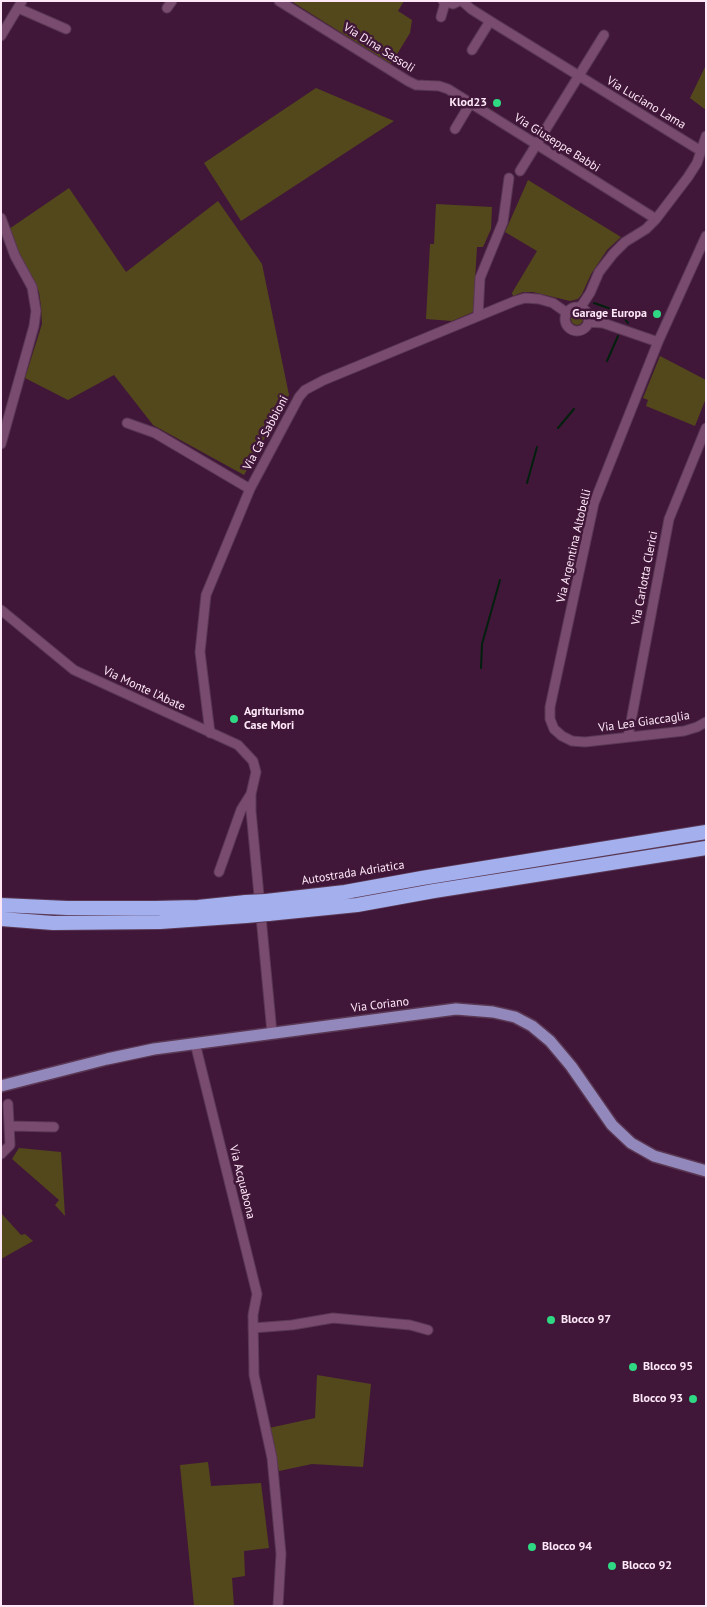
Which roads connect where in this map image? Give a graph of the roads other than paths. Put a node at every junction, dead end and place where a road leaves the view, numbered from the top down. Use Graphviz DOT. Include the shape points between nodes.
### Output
graph roads {
  1 [pos="279,1"];
  2 [pos="461,1"];
  3 [pos="444,2"];
  4 [pos="20,5"];
  5 [pos="441,17"];
  6 [pos="490,21"];
  7 [pos="66,29"];
  8 [pos="604,34"];
  9 [pos="1,36"];
  10 [pos="472,50"];
  11 [pos="578,76"];
  12 [pos="470,104"];
  13 [pos="455,129"];
  14 [pos="706,136"];
  15 [pos="536,144"];
  16 [pos="701,151"];
  17 [pos="520,170"];
  18 [pos="509,178"];
  19 [pos="1,218"];
  20 [pos="656,219"];
  21 [pos="706,236"];
  22 [pos="580,308"];
  23 [pos="567,313"];
  24 [pos="478,316"];
  25 [pos="588,322"];
  26 [pos="658,342"];
  27 [pos="127,423"];
  28 [pos="706,428"];
  29 [pos="1,444"];
  30 [pos="250,490"];
  31 [pos="1,610"];
  32 [pos="706,722"];
  33 [pos="210,733"];
  34 [pos="628,738"];
  35 [pos="585,742"];
  36 [pos="252,794"];
  37 [pos="706,832"];
  38 [pos="706,848"];
  39 [pos="218,872"];
  40 [pos="1,905"];
  41 [pos="267,907"];
  42 [pos="246,909"];
  43 [pos="1,919"];
  44 [pos="272,1032"];
  45 [pos="195,1043"];
  46 [pos="1,1086"];
  47 [pos="8,1104"];
  48 [pos="9,1126"];
  49 [pos="54,1127"];
  50 [pos="1,1154"];
  51 [pos="706,1170"];
  52 [pos="253,1328"];
  53 [pos="428,1330"];
  54 [pos="278,1606"];
  1 -- 12 [label="street, Via Dina Sassoli" via="408,82 439,86"];
  2 -- 3 [label="street" via="453,4"];
  2 -- 6 [label="street, Via Luciano Lama"];
  3 -- 5 [label="street"];
  4 -- 7 [label="street"];
  4 -- 9 [label="street"];
  6 -- 10 [label="street"];
  6 -- 11 [label="street, Via Luciano Lama"];
  8 -- 11 [label="street"];
  11 -- 15 [label="street"];
  11 -- 16 [label="street, Via Luciano Lama"];
  12 -- 13 [label="street"];
  12 -- 15 [label="street, Via Giuseppe Babbi"];
  14 -- 16 [label="street"];
  15 -- 17 [label="street"];
  15 -- 20 [label="street, Via Giuseppe Babbi"];
  16 -- 20 [label="street" via="688,177"];
  18 -- 24 [label="street" via="503,222 480,278"];
  19 -- 29 [label="street" via="15,256 32,287 36,311"];
  20 -- 22 [label="street" via="613,254 599,272"];
  21 -- 26 [label="street, Via Argentina Altobelli"];
  22 -- 23 [label="street" via="573,308"];
  22 -- 25 [label="street" via="586,312"];
  23 -- 24 [label="street, Via Ca' Sabbioni" via="553,303 525,298"];
  23 -- 25 [label="street" via="566,324 572,330 584,329"];
  24 -- 30 [label="street, Via Ca' Sabbioni" via="305,390"];
  25 -- 26 [label="street" via="603,323"];
  26 -- 35 [label="street, Via Argentina Altobelli" via="594,503 550,707 554,729 572,741"];
  27 -- 30 [label="street" via="155,433"];
  28 -- 34 [label="street, Via Carlotta Clerici" via="668,519"];
  30 -- 33 [label="street, Via Ca' Sabbioni" via="206,595 200,652"];
  31 -- 33 [label="street, Via Monte l'Abate" via="74,670"];
  32 -- 34 [label="street, Via Lea Giaccaglia" via="684,732"];
  33 -- 36 [label="street, Via Monte l'Abate" via="238,745 253,760 256,772"];
  34 -- 35 [label="street, Via Lea Giaccaglia"];
  36 -- 39 [label="street, Via Monte l'Abate" via="241,810"];
  36 -- 44 [label="street, Via Monte l'Abate"];
  37 -- 41 [label="highway, Autostrada Adriatica"];
  38 -- 41 [label="highway, Autostrada Adriatica" via="357,905"];
  40 -- 42 [label="highway, Autostrada Adriatica"];
  41 -- 42 [label="highway, Autostrada Adriatica, bridge"];
  42 -- 43 [label="highway, Autostrada Adriatica" via="160,922 53,923"];
  44 -- 45 [label="main road, Via Coriano"];
  44 -- 51 [label="main road, Via Coriano" via="456,1009 515,1017 550,1041 612,1125 631,1143 654,1156"];
  45 -- 46 [label="main road, Via Coriano" via="107,1059"];
  45 -- 52 [label="street, Via Acquabona" via="257,1294"];
  47 -- 48 [label="street"];
  48 -- 49 [label="street"];
  48 -- 50 [label="street" via="10,1146"];
  52 -- 53 [label="street" via="333,1318 410,1325"];
  52 -- 54 [label="street, Via Acquabona" via="254,1375 275,1487 281,1554"];
}
